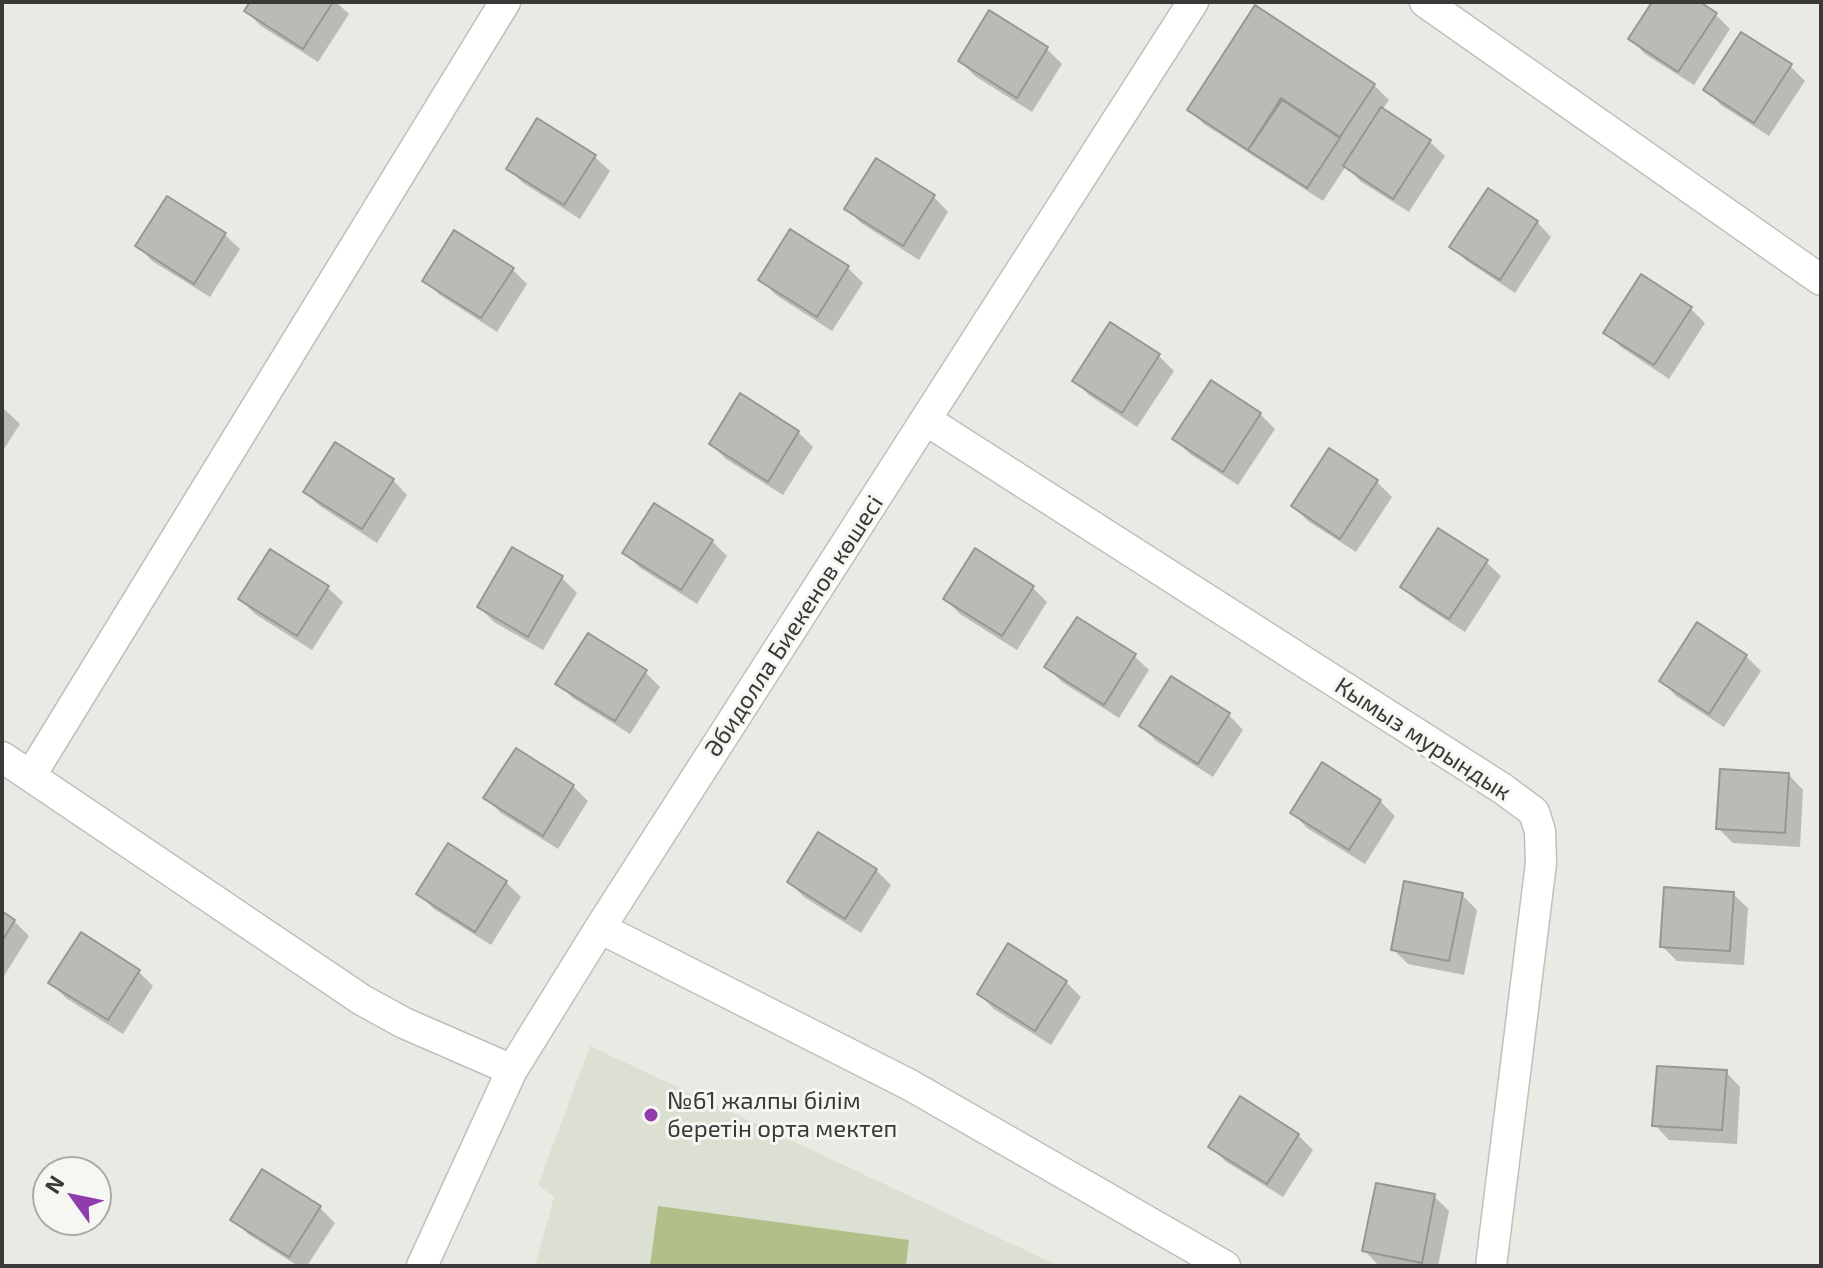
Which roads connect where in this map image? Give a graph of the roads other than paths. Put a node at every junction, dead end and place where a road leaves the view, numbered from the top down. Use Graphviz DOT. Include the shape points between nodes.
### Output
graph roads {
  1 [pos="505,2"];
  2 [pos="1193,2"];
  3 [pos="1425,2"];
  4 [pos="1821,280"];
  5 [pos="926,420"];
  6 [pos="2,757"];
  7 [pos="31,775"];
  8 [pos="600,928"];
  9 [pos="512,1070"];
  10 [pos="422,1266"];
  11 [pos="1225,1266"];
  12 [pos="1491,1266"];
  1 -- 7 [label="street"];
  2 -- 5 [label="street, Әбидолла Биекенов көшесі"];
  3 -- 4 [label="street"];
  5 -- 8 [label="street, Әбидолла Биекенов көшесі"];
  5 -- 12 [label="street, Кымыз мурындык" via="1534,812 1541,863"];
  6 -- 7 [label="street"];
  7 -- 9 [label="street" via="362,1000"];
  8 -- 9 [label="street, Әбидолла Биекенов көшесі"];
  8 -- 11 [label="street" via="910,1085"];
  9 -- 10 [label="street, Әбидолла Биекенов көшесі"];
}
